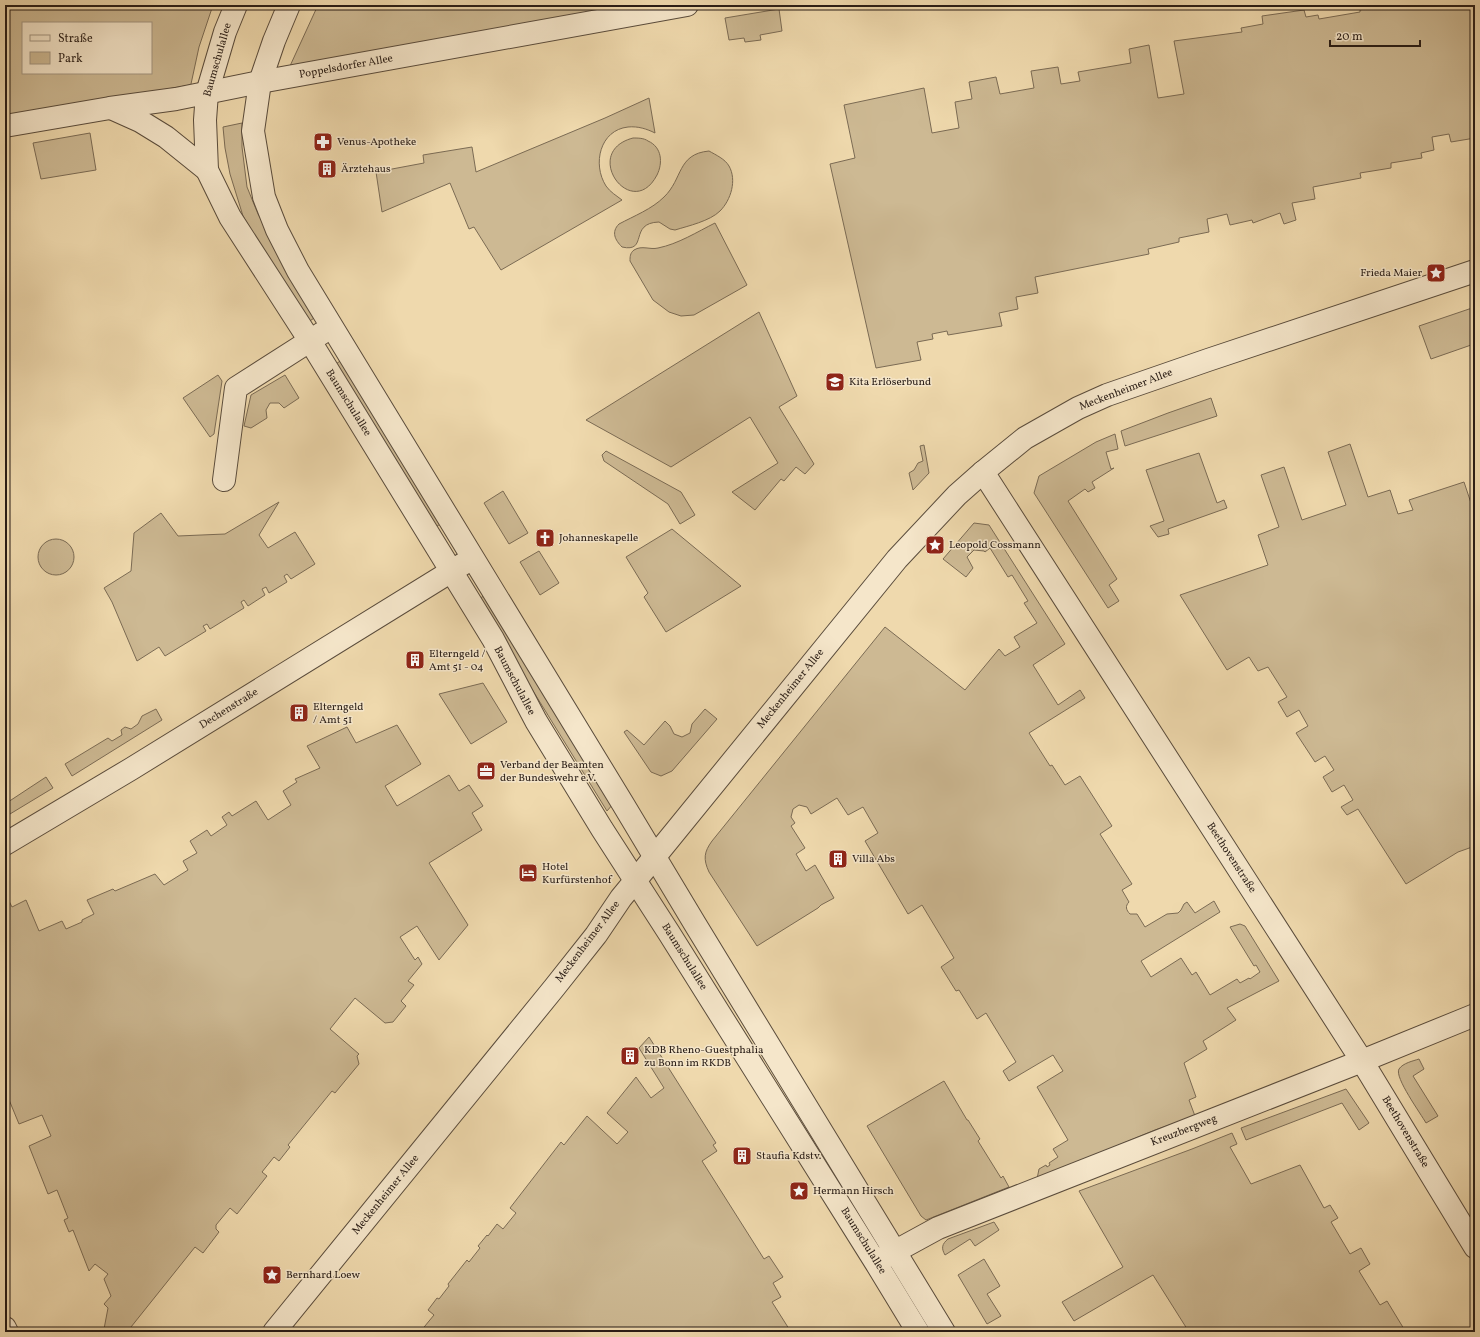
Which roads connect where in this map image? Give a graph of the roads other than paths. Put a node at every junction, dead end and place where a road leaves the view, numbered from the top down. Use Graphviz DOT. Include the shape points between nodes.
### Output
graph roads {
  1 [pos="236,5"];
  2 [pos="289,5"];
  3 [pos="687,5"];
  4 [pos="260,82"];
  5 [pos="207,93"];
  6 [pos="110,108"];
  7 [pos="5,126"];
  8 [pos="207,170"];
  9 [pos="1475,271"];
  10 [pos="332,326"];
  11 [pos="310,341"];
  12 [pos="983,472"];
  13 [pos="224,480"];
  14 [pos="472,558"];
  15 [pos="451,571"];
  16 [pos="5,844"];
  17 [pos="655,857"];
  18 [pos="635,881"];
  19 [pos="1475,1015"];
  20 [pos="1362,1061"];
  21 [pos="1475,1247"];
  22 [pos="894,1251"];
  23 [pos="876,1263"];
  24 [pos="5,1328"];
  25 [pos="7,1332"];
  26 [pos="274,1332"];
  27 [pos="918,1332"];
  28 [pos="944,1332"];
  1 -- 5 [label="street, Baumschulallee"];
  2 -- 4 [label="street, Baumschulallee"];
  3 -- 4 [label="street, Poppelsdorfer Allee"];
  4 -- 5 [label="street, Poppelsdorfer Allee"];
  4 -- 10 [label="street, Baumschulallee" via="253,131 264,197 298,271"];
  5 -- 6 [label="street, Poppelsdorfer Allee"];
  5 -- 8 [label="street, Baumschulallee"];
  6 -- 7 [label="street, Poppelsdorfer Allee"];
  6 -- 8 [label="street" via="140,121 166,137"];
  8 -- 11 [label="street, Baumschulallee" via="230,217"];
  9 -- 12 [label="street, Meckenheimer Allee" via="1208,360 1086,404 1025,438"];
  10 -- 11 [label="street"];
  10 -- 14 [label="street, Baumschulallee"];
  11 -- 13 [label="street" via="236,388"];
  11 -- 15 [label="street, Baumschulallee"];
  12 -- 17 [label="street, Meckenheimer Allee" via="957,495 896,560"];
  12 -- 20 [label="street, Beethovenstraße"];
  14 -- 15 [label="street, Dechenstraße"];
  14 -- 17 [label="street, Baumschulallee"];
  15 -- 16 [label="street, Dechenstraße"];
  15 -- 18 [label="street, Baumschulallee" via="492,639 536,721"];
  17 -- 18 [label="street, Meckenheimer Allee"];
  17 -- 22 [label="street, Baumschulallee"];
  18 -- 23 [label="street, Baumschulallee"];
  18 -- 26 [label="street, Meckenheimer Allee" via="549,994"];
  19 -- 20 [label="street, Kreuzbergweg"];
  20 -- 21 [label="street, Beethovenstraße"];
  20 -- 22 [label="street, Kreuzbergweg" via="938,1228"];
  22 -- 23 [label="street, Kreuzbergweg"];
  22 -- 28 [label="street, Baumschulallee"];
  23 -- 27 [label="street, Baumschulallee"];
  24 -- 25 [label="street"];
}
